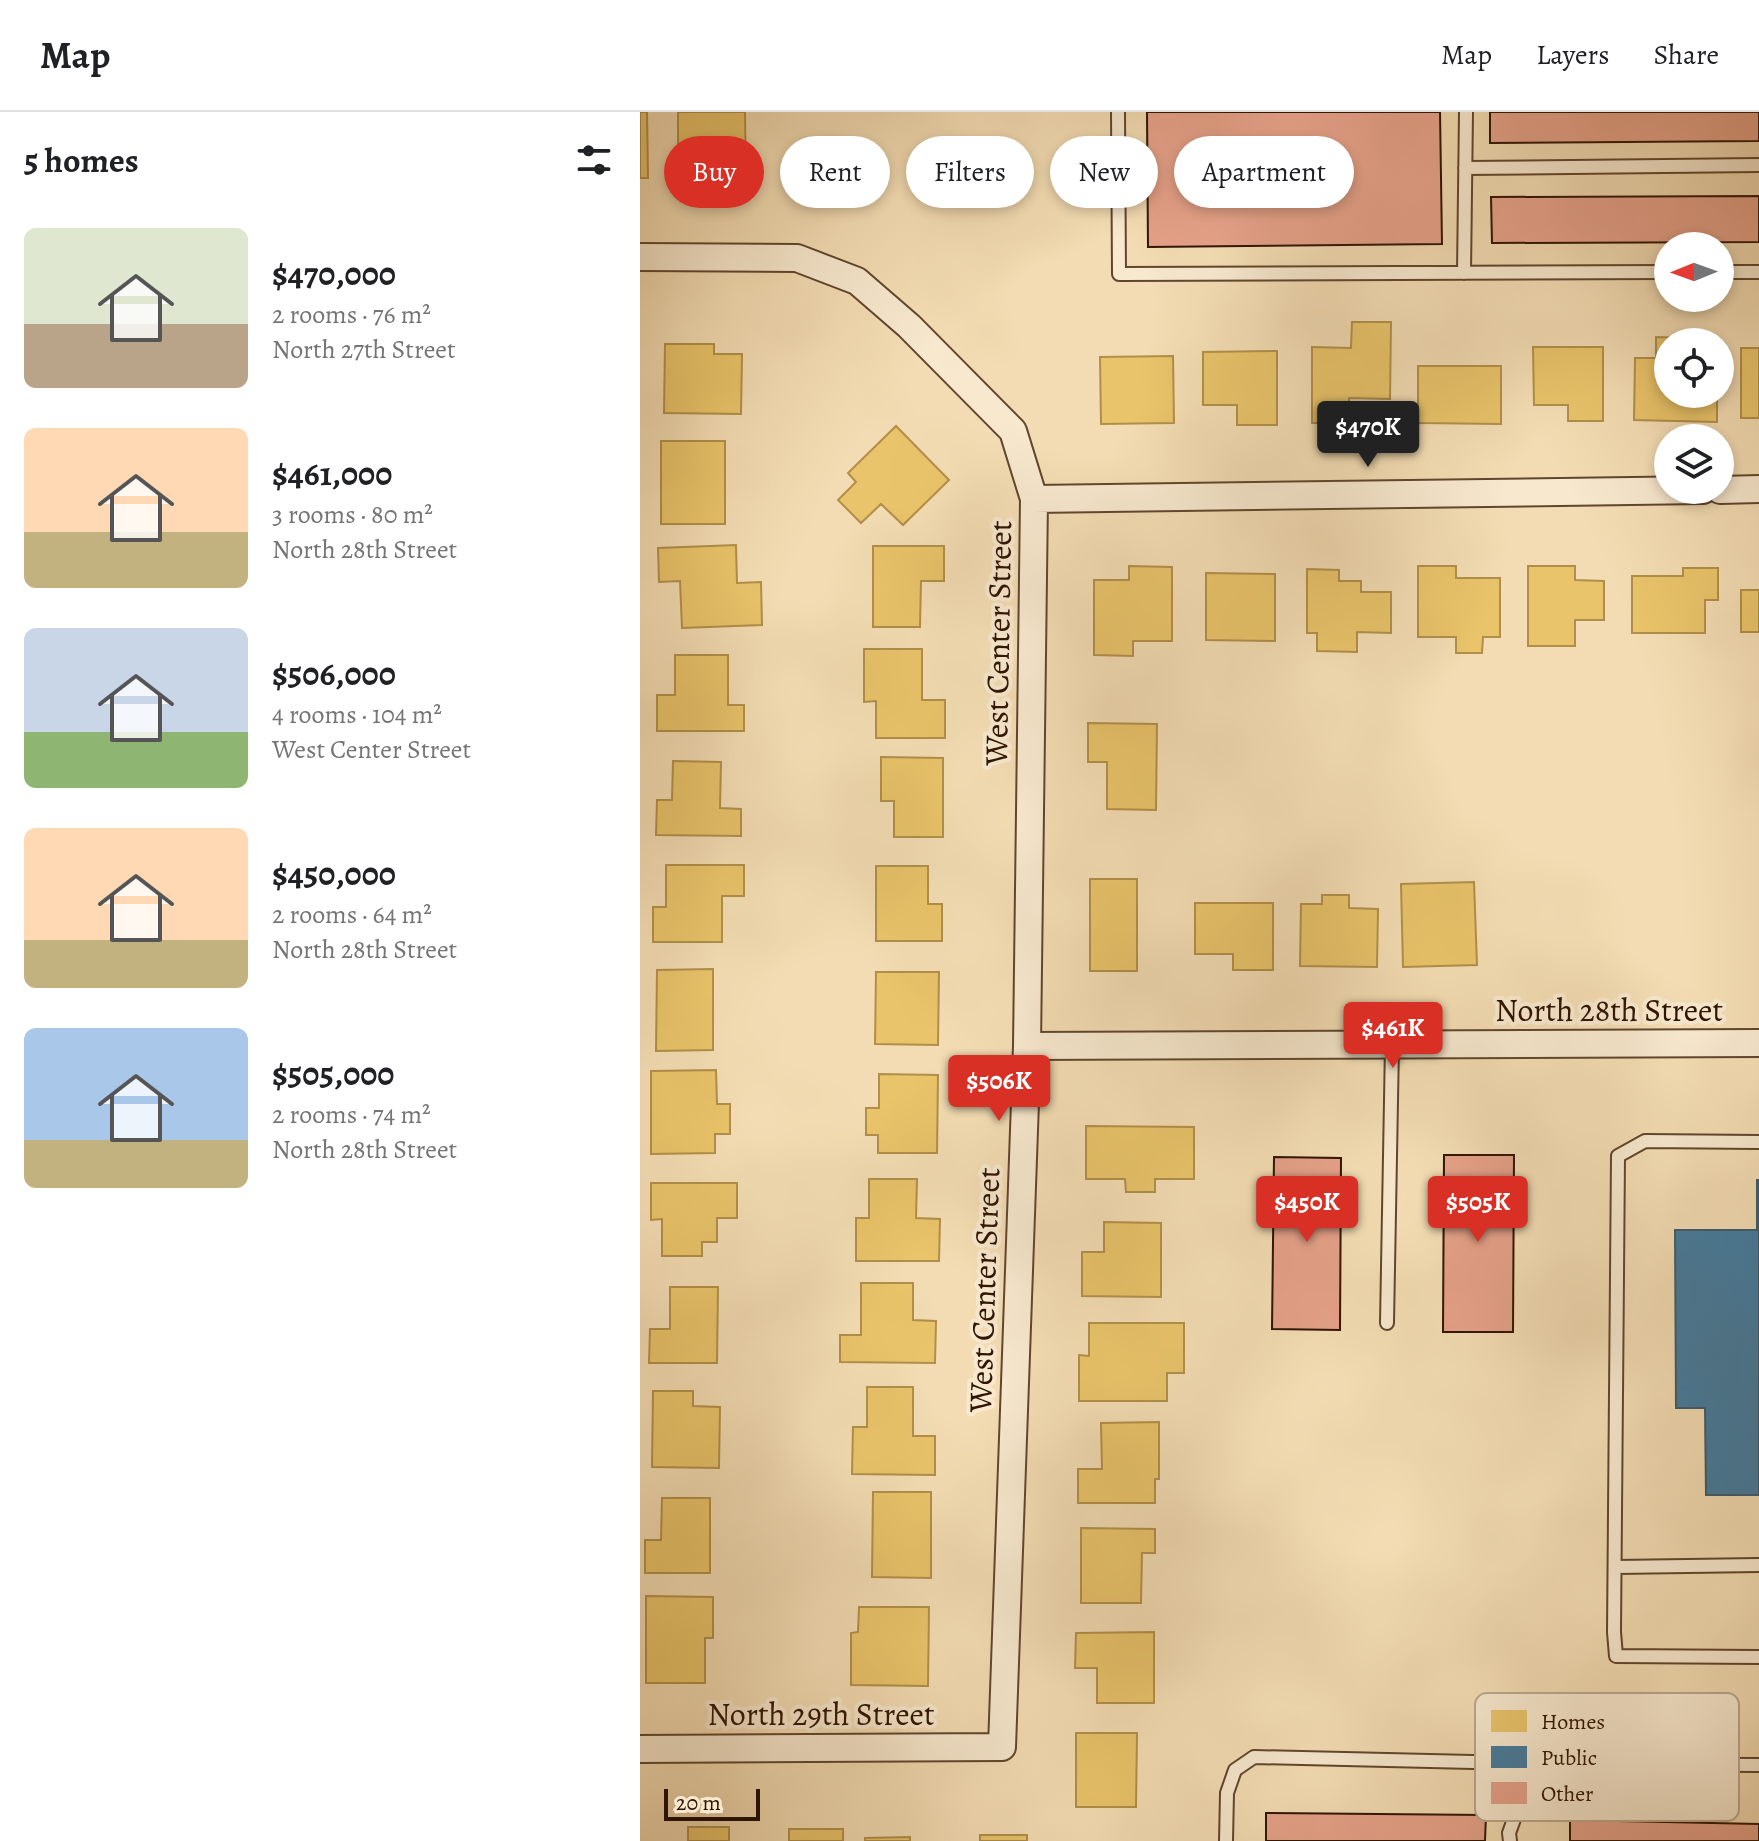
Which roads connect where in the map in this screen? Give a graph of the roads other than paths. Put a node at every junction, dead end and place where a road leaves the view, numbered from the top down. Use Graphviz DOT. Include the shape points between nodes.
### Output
graph roads {
  1 [pos="1118,112"];
  2 [pos="1466,112"];
  3 [pos="1759,165"];
  4 [pos="1465,168"];
  5 [pos="640,257"];
  6 [pos="1654,272"];
  7 [pos="1734,272"];
  8 [pos="1759,272"];
  9 [pos="1464,273"];
  10 [pos="1759,489"];
  11 [pos="1734,490"];
  12 [pos="1654,491"];
  13 [pos="1034,499"];
  14 [pos="1759,1043"];
  15 [pos="1392,1045"];
  16 [pos="1027,1046"];
  17 [pos="1759,1142"];
  18 [pos="1387,1323"];
  19 [pos="1759,1565"];
  20 [pos="1616,1567"];
  21 [pos="1759,1657"];
  22 [pos="1002,1747"];
  23 [pos="640,1749"];
  24 [pos="1475,1762"];
  25 [pos="1739,1765"];
  26 [pos="1759,1765"];
  27 [pos="1513,1821"];
  28 [pos="1226,1841"];
  29 [pos="1510,1841"];
  1 -- 9 [label="lane" via="1119,274"];
  2 -- 4 [label="lane"];
  3 -- 4 [label="lane"];
  4 -- 9 [label="lane"];
  5 -- 13 [label="street, West Center Street" via="797,258 857,281 1013,431"];
  6 -- 9 [label="lane"];
  7 -- 8 [label="lane"];
  10 -- 11 [label="street"];
  12 -- 13 [label="street"];
  13 -- 16 [label="street, West Center Street"];
  14 -- 15 [label="street, North 28th Street"];
  15 -- 16 [label="street, North 28th Street"];
  15 -- 18 [label="lane"];
  16 -- 22 [label="street, West Center Street"];
  17 -- 20 [label="lane" via="1645,1141 1618,1156"];
  19 -- 20 [label="lane"];
  20 -- 21 [label="lane" via="1616,1656"];
  22 -- 23 [label="street, North 29th Street"];
  24 -- 28 [label="lane" via="1254,1757 1235,1770 1227,1793"];
  25 -- 26 [label="lane"];
  27 -- 29 [label="lane"];
}
